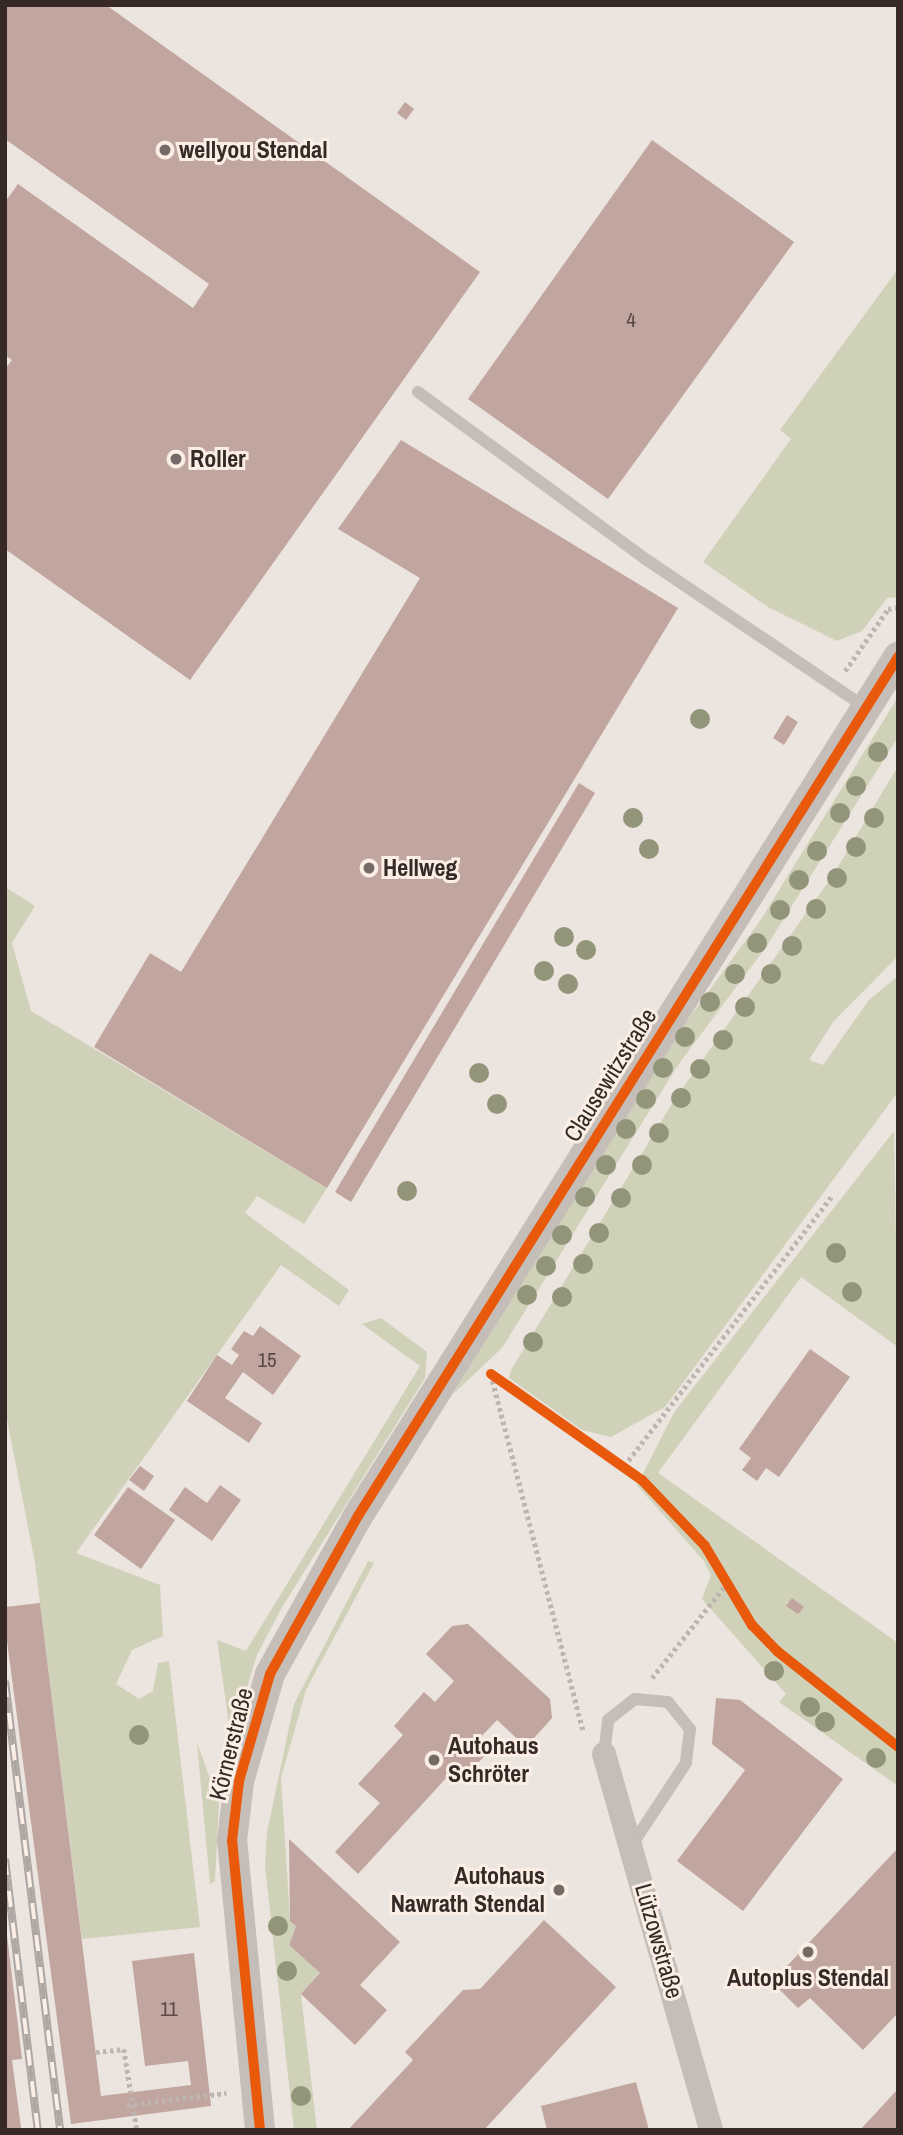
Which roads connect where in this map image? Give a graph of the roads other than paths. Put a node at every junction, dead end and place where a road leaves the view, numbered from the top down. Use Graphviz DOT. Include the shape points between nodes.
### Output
graph roads {
  1 [pos="418,392"];
  2 [pos="898,657"];
  3 [pos="867,708"];
  4 [pos="358,1516"];
  5 [pos="596,1750"];
  6 [pos="632,1845"];
  7 [pos="260,2130"];
  8 [pos="711,2130"];
  1 -- 3 [label="lane" via="644,558"];
  2 -- 3 [label="street, Clausewitzstraße"];
  3 -- 4 [label="street, Clausewitzstraße"];
  4 -- 7 [label="street, Körnerstraße" via="270,1674 239,1780 233,1891"];
  5 -- 6 [label="street, Lützowstraße"];
  5 -- 6 [label="lane" via="608,1720 644,1696 668,1702 682,1714 691,1746"];
  6 -- 8 [label="street, Lützowstraße"];
}
